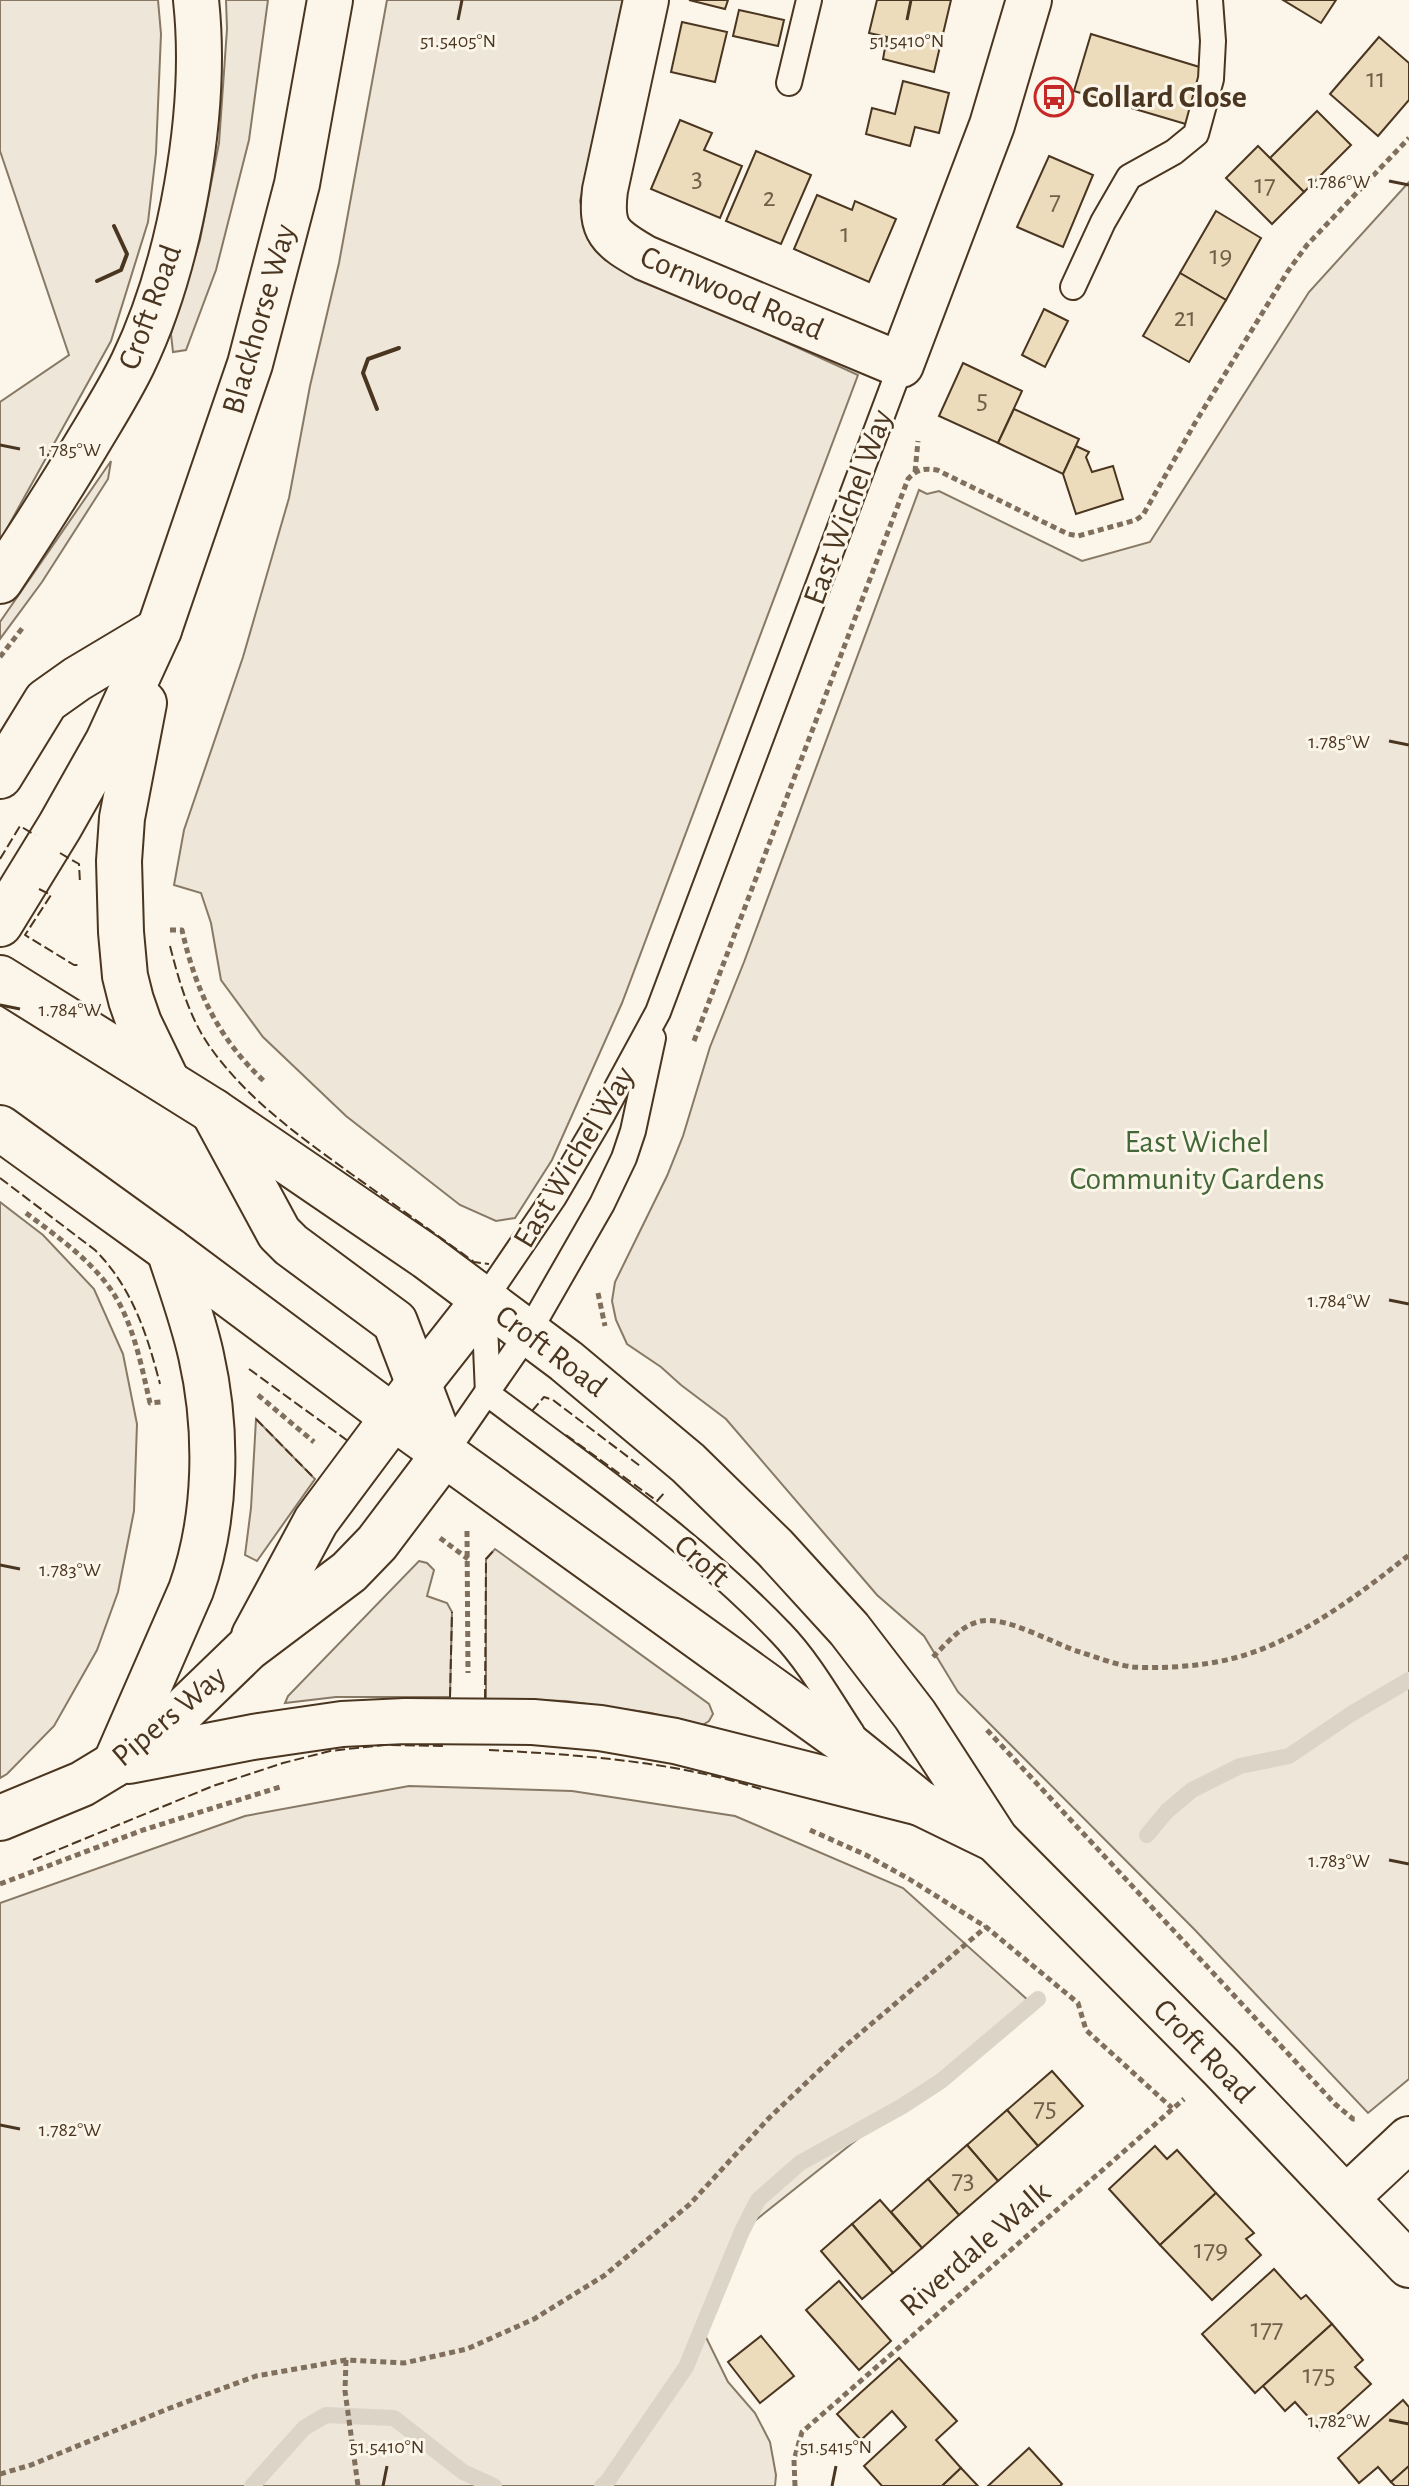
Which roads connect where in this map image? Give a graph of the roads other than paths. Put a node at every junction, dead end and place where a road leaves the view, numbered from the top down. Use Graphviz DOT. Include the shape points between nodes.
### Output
graph roads {
  1 [pos="196,0"];
  2 [pos="330,0"];
  3 [pos="646,0"];
  4 [pos="809,0"];
  5 [pos="1029,0"];
  6 [pos="1210,0"];
  7 [pos="789,83"];
  8 [pos="1073,287"];
  9 [pos="901,365"];
  10 [pos="0,581"];
  11 [pos="159,630"];
  12 [pos="46,701"];
  13 [pos="0,731"];
  14 [pos="0,776"];
  15 [pos="0,924"];
  16 [pos="0,978"];
  17 [pos="658,1012"];
  18 [pos="167,1081"];
  19 [pos="213,1111"];
  20 [pos="0,1128"];
  21 [pos="169,1250"];
  22 [pos="484,1300"];
  23 [pos="528,1333"];
  24 [pos="488,1394"];
  25 [pos="405,1400"];
  26 [pos="445,1453"];
  27 [pos="248,1648"];
  28 [pos="115,1764"];
  29 [pos="876,1768"];
  30 [pos="920,1803"];
  31 [pos="0,1818"];
  32 [pos="996,1840"];
  33 [pos="1402,2146"];
  34 [pos="1347,2197"];
  35 [pos="1409,2265"];
  1 -- 10 [label="main road, Croft Road" via="197,96 169,266 122,385"];
  2 -- 11 [label="main road, Blackhorse Way" via="297,184 250,364"];
  3 -- 9 [label="main road, Cornwood Road" via="605,190 605,227 618,243 645,258"];
  4 -- 7 [label="lane"];
  5 -- 9 [label="main road, East Wichel Way" via="992,125"];
  6 -- 8 [label="lane" via="1211,79 1196,134 1129,177"];
  9 -- 17 [label="lane, East Wichel Way"];
  11 -- 12 [label="main road"];
  11 -- 15 [label="main road, Blackhorse Way" via="108,741"];
  11 -- 18 [label="main road" via="122,818 119,861 125,976 139,1023"];
  12 -- 13 [label="main road"];
  12 -- 14 [label="main road"];
  16 -- 18 [label="main road, Croft Road"];
  17 -- 22 [label="lane, East Wichel Way" via="554,1197"];
  17 -- 23 [label="lane, East Wichel Way" via="624,1158"];
  18 -- 19 [label="main road, Croft Road"];
  19 -- 22 [label="main road, Croft Road"];
  19 -- 25 [label="main road" via="279,1233 392,1319 399,1330"];
  20 -- 21 [label="main road, Croft Road"];
  21 -- 25 [label="main road, Croft Road"];
  21 -- 28 [label="main road" via="209,1396 208,1520 191,1590"];
  22 -- 23 [label="main road, Croft Road"];
  22 -- 24 [label="lane"];
  22 -- 25 [label="main road"];
  23 -- 24 [label="lane"];
  23 -- 32 [label="main road, Croft Road" via="670,1446 775,1548 849,1629 915,1715"];
  24 -- 26 [label="lane"];
  24 -- 29 [label="lane, Croft" via="630,1499 720,1574 799,1654"];
  25 -- 26 [label="main road, Croft Road"];
  25 -- 27 [label="main road, Pipers Way" via="316,1521"];
  26 -- 27 [label="main road, Pipers Way" via="349,1572"];
  26 -- 29 [label="main road, Croft Road"];
  27 -- 28 [label="main road, Pipers Way" via="163,1730"];
  28 -- 30 [label="main road" via="342,1724 533,1722 675,1741"];
  28 -- 31 [label="main road, Pipers Way" via="70,1790"];
  29 -- 30 [label="main road, Croft Road"];
  30 -- 32 [label="main road, Croft Road"];
  32 -- 34 [label="main road, Croft Road"];
  33 -- 34 [label="main road"];
  34 -- 35 [label="main road, Croft Road"];
}
